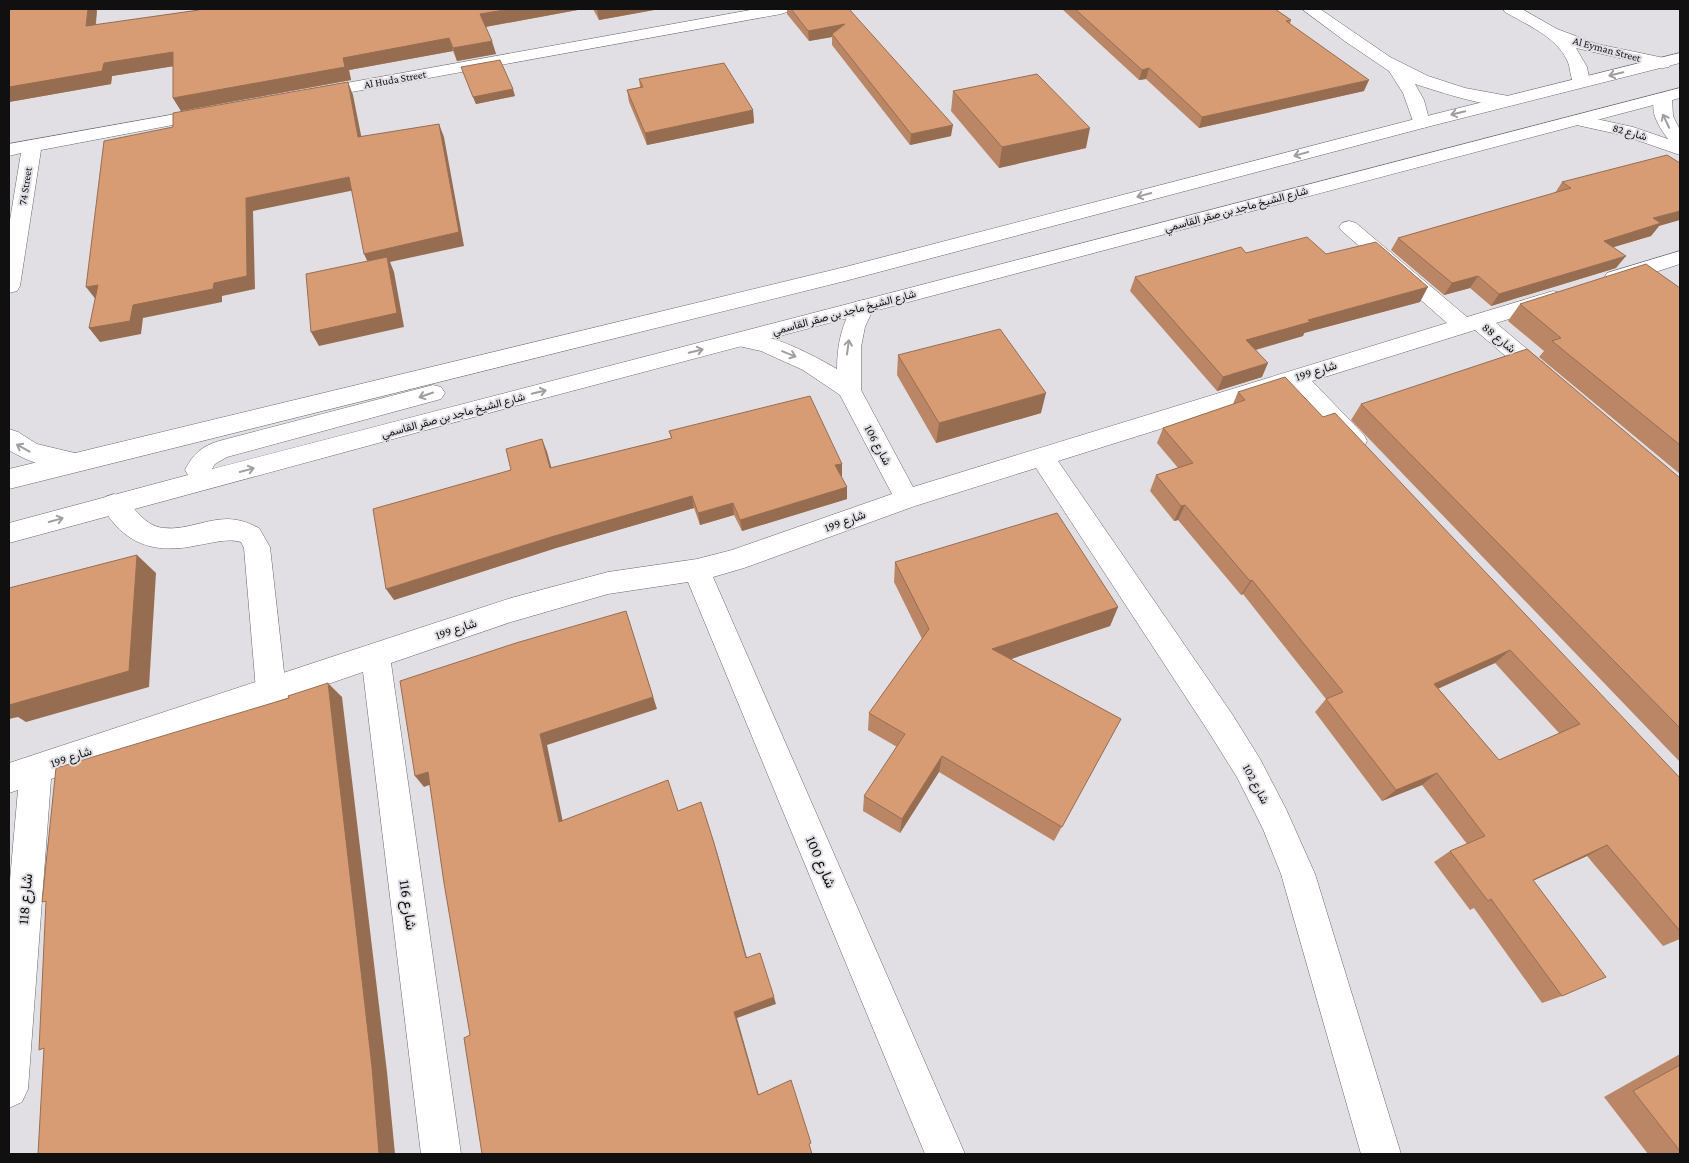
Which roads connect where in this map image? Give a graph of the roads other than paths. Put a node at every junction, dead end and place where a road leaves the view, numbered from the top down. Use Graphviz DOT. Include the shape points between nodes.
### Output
graph roads {
  1 [pos="781,9"];
  2 [pos="1310,9"];
  3 [pos="1511,9"];
  4 [pos="1552,32"];
  5 [pos="1672,60"];
  6 [pos="1396,67"];
  7 [pos="1581,82"];
  8 [pos="1672,96"];
  9 [pos="295,98"];
  10 [pos="1508,101"];
  11 [pos="227,110"];
  12 [pos="1578,120"];
  13 [pos="1421,123"];
  14 [pos="1680,141"];
  15 [pos="32,145"];
  16 [pos="9,150"];
  17 [pos="1680,150"];
  18 [pos="1349,227"];
  19 [pos="1680,257"];
  20 [pos="9,286"];
  21 [pos="863,307"];
  22 [pos="1472,323"];
  23 [pos="742,340"];
  24 [pos="465,367"];
  25 [pos="1294,377"];
  26 [pos="848,390"];
  27 [pos="1561,390"];
  28 [pos="9,438"];
  29 [pos="1369,456"];
  30 [pos="1042,457"];
  31 [pos="74,462"];
  32 [pos="9,479"];
  33 [pos="210,480"];
  34 [pos="907,499"];
  35 [pos="114,504"];
  36 [pos="9,533"];
  37 [pos="697,570"];
  38 [pos="375,655"];
  39 [pos="271,690"];
  40 [pos="22,773"];
  41 [pos="9,1089"];
  42 [pos="441,1154"];
  43 [pos="945,1154"];
  44 [pos="1381,1154"];
  1 -- 9 [label="street, Al Huda Street"];
  2 -- 6 [label="street"];
  3 -- 4 [label="street, Al Eyman Street"];
  4 -- 5 [label="street, Al Eyman Street" via="1593,47"];
  4 -- 7 [label="street, Al Eyman Street" via="1577,62"];
  5 -- 7 [label="street, one-way"];
  6 -- 10 [label="street" via="1459,92"];
  6 -- 13 [label="street" via="1414,94"];
  7 -- 10 [label="street"];
  8 -- 12 [label="street, شارع الشيخ ماجد بن صقر القاسمي"];
  14 -- 8 [label="street, one-way" via="1664,120 1662,108"];
  10 -- 13 [label="street, one-way"];
  11 -- 15 [label="street"];
  12 -- 17 [label="street, شارع 82" via="1628,131"];
  12 -- 21 [label="street, شارع الشيخ ماجد بن صقر القاسمي"];
  13 -- 24 [label="street, one-way" via="845,274"];
  15 -- 16 [label="street"];
  15 -- 20 [label="street, 74 Street"];
  18 -- 22 [label="street, شارع 88"];
  19 -- 22 [label="street, شارع 199" via="1657,275 1582,289"];
  21 -- 23 [label="street, شارع الشيخ ماجد بن صقر القاسمي"];
  26 -- 21 [label="street, شارع 106, one-way" via="847,354 854,321"];
  22 -- 25 [label="street, شارع 199"];
  22 -- 27 [label="street, شارع 88"];
  23 -- 26 [label="street, شارع 106, one-way" via="766,345 811,364"];
  33 -- 23 [label="street, شارع الشيخ ماجد بن صقر القاسمي, one-way"];
  24 -- 31 [label="street"];
  24 -- 33 [label="street, one-way" via="433,393 219,450 209,455 198,470"];
  25 -- 29 [label="street"];
  25 -- 30 [label="street, شارع 199"];
  26 -- 34 [label="street, شارع 106"];
  31 -- 28 [label="street, one-way" via="30,452"];
  30 -- 34 [label="street, شارع 199"];
  30 -- 44 [label="street, شارع 102" via="1249,769 1275,820 1300,882"];
  31 -- 32 [label="street"];
  33 -- 35 [label="street, شارع الشيخ ماجد بن صقر القاسمي"];
  34 -- 37 [label="street, شارع 199" via="750,555"];
  36 -- 35 [label="street, شارع الشيخ ماجد بن صقر القاسمي, one-way"];
  35 -- 39 [label="street" via="133,527 159,539 236,530 250,536 257,547"];
  37 -- 38 [label="street, شارع 199" via="608,583 511,610"];
  37 -- 43 [label="street, شارع 100"];
  38 -- 39 [label="street, شارع 199"];
  38 -- 42 [label="street, شارع 116"];
  39 -- 40 [label="street, شارع 199"];
  40 -- 41 [label="street, شارع 118"];
}
